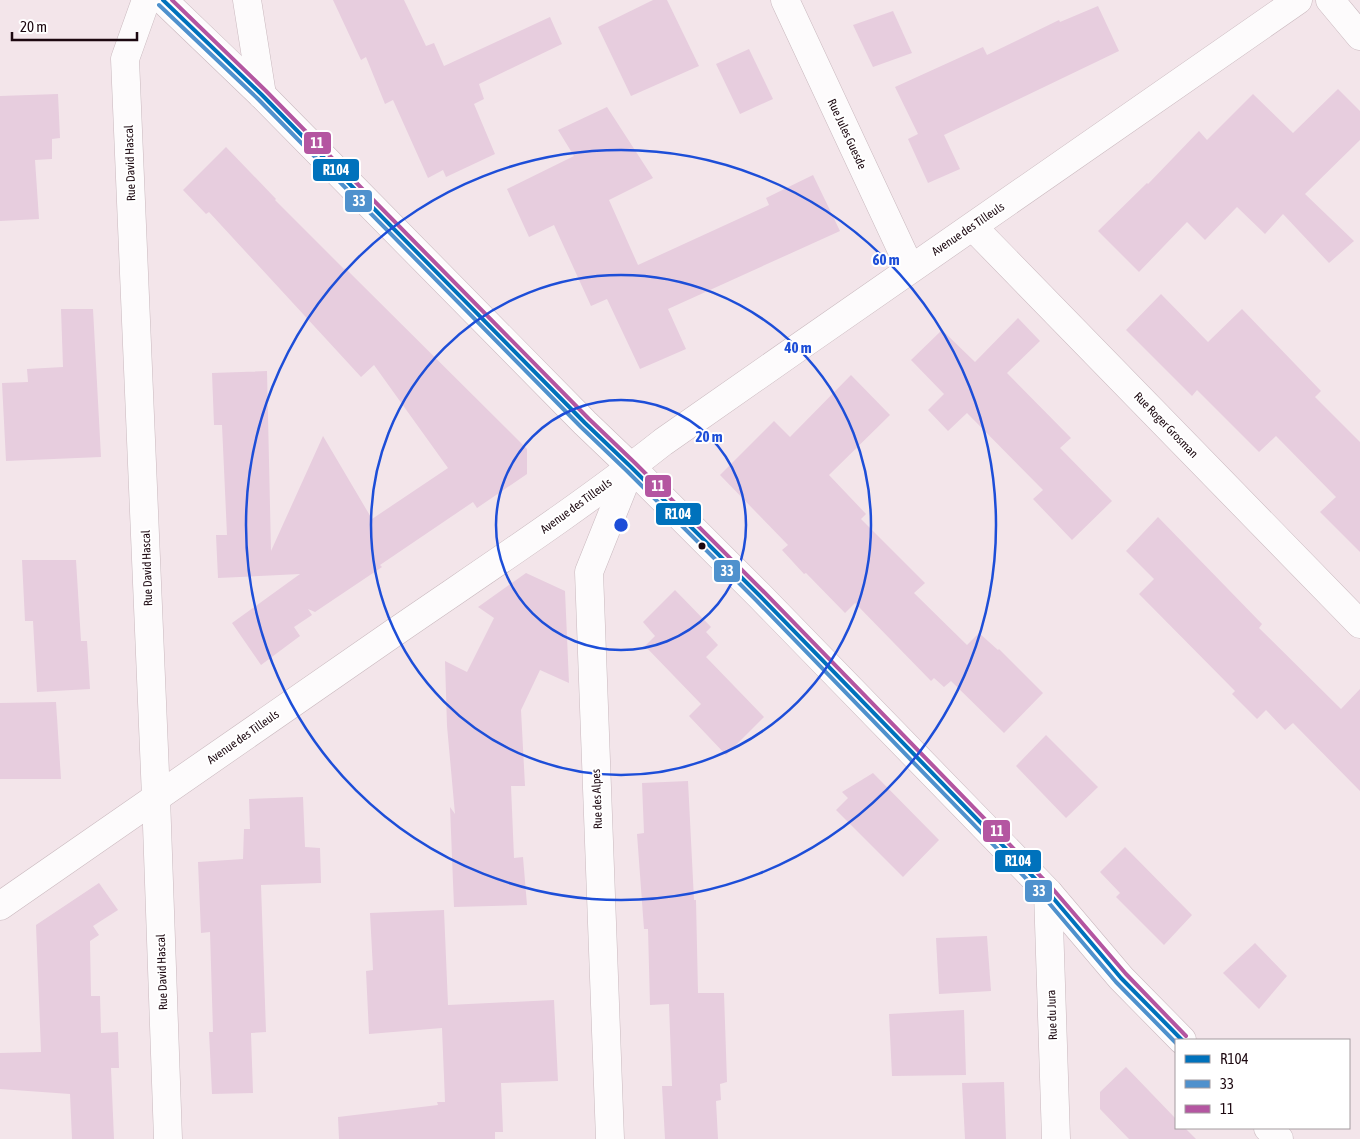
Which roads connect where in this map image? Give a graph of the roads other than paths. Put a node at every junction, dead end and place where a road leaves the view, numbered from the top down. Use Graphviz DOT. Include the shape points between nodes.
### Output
graph roads {
  1 [pos="146,0"];
  2 [pos="162,0"];
  3 [pos="247,0"];
  4 [pos="785,0"];
  5 [pos="1298,0"];
  6 [pos="1330,0"];
  7 [pos="1360,36"];
  8 [pos="262,95"];
  9 [pos="973,227"];
  10 [pos="910,268"];
  11 [pos="631,467"];
  12 [pos="1360,624"];
  13 [pos="156,797"];
  14 [pos="1048,892"];
  15 [pos="0,906"];
  16 [pos="1181,1039"];
  17 [pos="1269,1129"];
  18 [pos="168,1139"];
  19 [pos="610,1139"];
  20 [pos="1056,1139"];
  21 [pos="1279,1139"];
  1 -- 13 [label="street, Rue David Hascal" via="126,59"];
  2 -- 8 [label="street"];
  3 -- 8 [label="street"];
  4 -- 10 [label="street, Rue Jules Guesde"];
  5 -- 9 [label="street, Avenue des Tilleuls"];
  6 -- 7 [label="street"];
  8 -- 11 [label="street"];
  9 -- 10 [label="street, Avenue des Tilleuls"];
  9 -- 12 [label="street, Rue Roger Grosman"];
  10 -- 11 [label="street, Avenue des Tilleuls"];
  11 -- 13 [label="street, Avenue des Tilleuls"];
  11 -- 14 [label="street"];
  11 -- 19 [label="street, Rue des Alpes" via="589,572"];
  13 -- 15 [label="street, Avenue des Tilleuls"];
  13 -- 18 [label="street, Rue David Hascal"];
  14 -- 16 [label="street" via="1121,978"];
  14 -- 20 [label="street, Rue du Jura"];
  17 -- 21 [label="street"];
}
